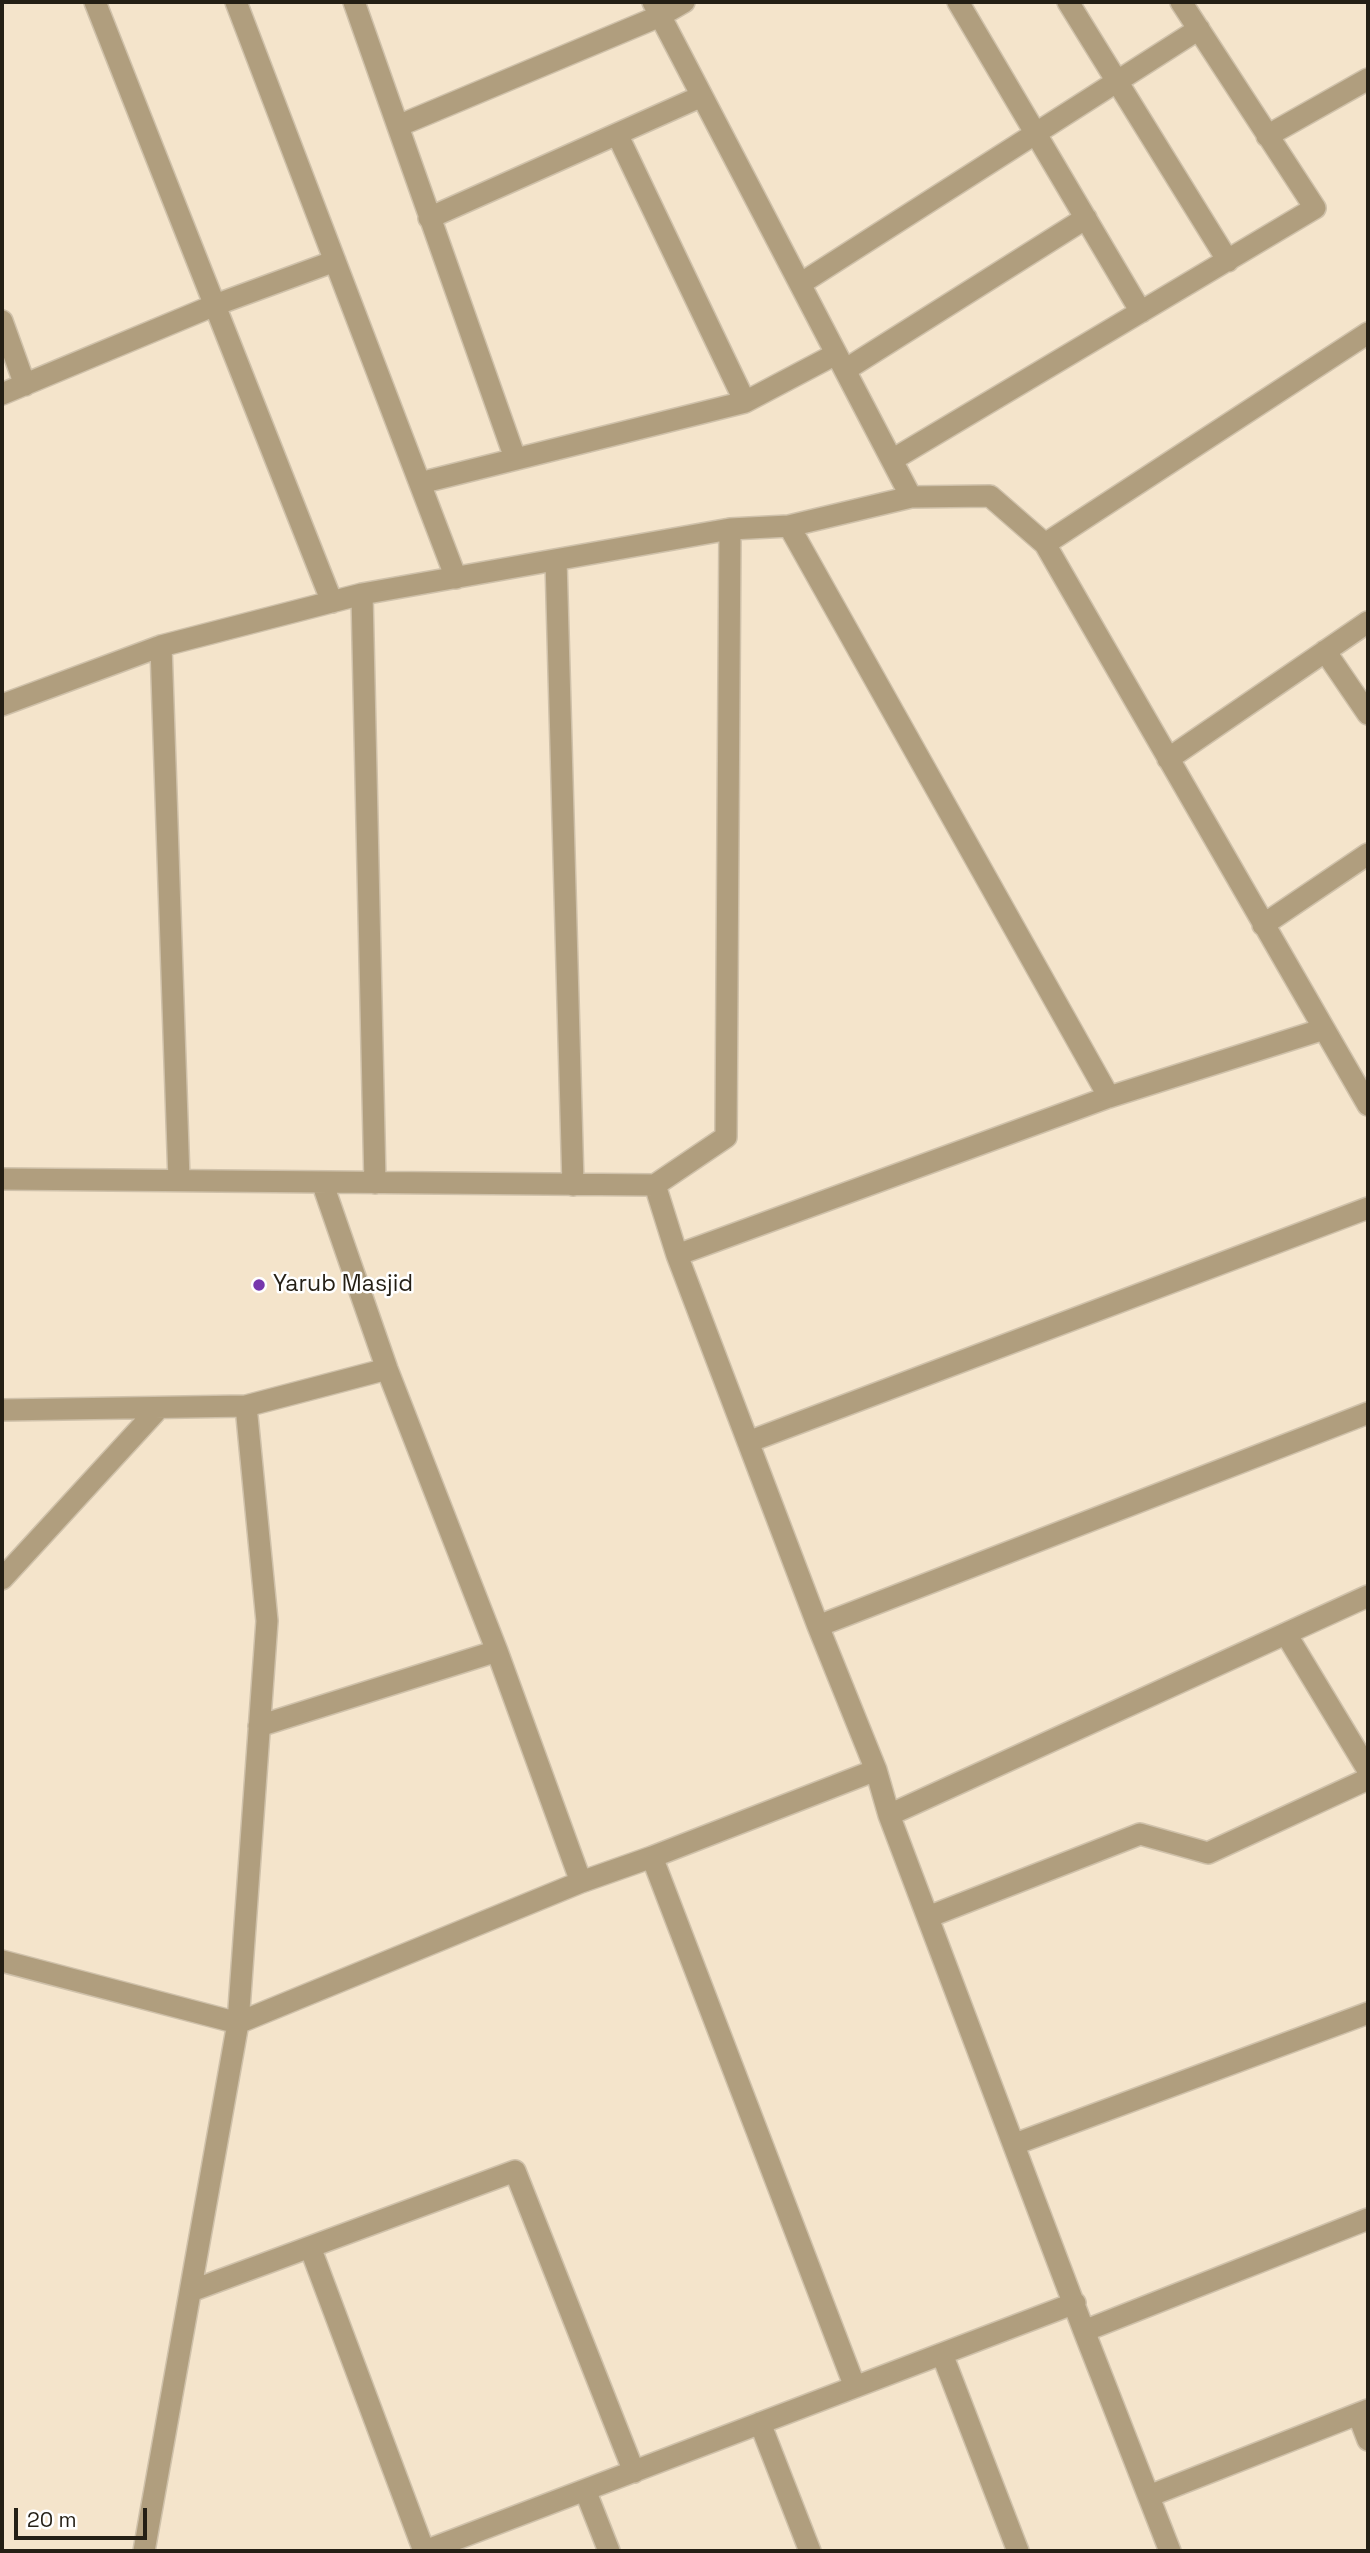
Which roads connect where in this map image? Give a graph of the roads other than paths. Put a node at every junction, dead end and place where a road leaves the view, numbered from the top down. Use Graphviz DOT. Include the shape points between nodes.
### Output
graph roads {
  1 [pos="95,2"];
  2 [pos="236,2"];
  3 [pos="354,2"];
  4 [pos="684,2"];
  5 [pos="958,2"];
  6 [pos="1068,2"];
  7 [pos="1181,2"];
  8 [pos="657,9"];
  9 [pos="1199,29"];
  10 [pos="1368,79"];
  11 [pos="1117,81"];
  12 [pos="702,96"];
  13 [pos="398,126"];
  14 [pos="1035,133"];
  15 [pos="617,134"];
  16 [pos="1267,136"];
  17 [pos="429,218"];
  18 [pos="1086,218"];
  19 [pos="335,261"];
  20 [pos="1228,261"];
  21 [pos="800,284"];
  22 [pos="215,305"];
  23 [pos="1141,312"];
  24 [pos="2,321"];
  25 [pos="1368,333"];
  26 [pos="841,362"];
  27 [pos="25,385"];
  28 [pos="2,394"];
  29 [pos="744,402"];
  30 [pos="514,458"];
  31 [pos="892,460"];
  32 [pos="420,483"];
  33 [pos="911,497"];
  34 [pos="789,526"];
  35 [pos="730,529"];
  36 [pos="1045,544"];
  37 [pos="556,560"];
  38 [pos="456,578"];
  39 [pos="362,594"];
  40 [pos="332,602"];
  41 [pos="1368,622"];
  42 [pos="162,646"];
  43 [pos="1325,651"];
  44 [pos="2,705"];
  45 [pos="1368,714"];
  46 [pos="1168,759"];
  47 [pos="1368,854"];
  48 [pos="1263,925"];
  49 [pos="1324,1029"];
  50 [pos="1109,1097"];
  51 [pos="1368,1105"];
  52 [pos="2,1179"];
  53 [pos="179,1180"];
  54 [pos="322,1182"];
  55 [pos="375,1183"];
  56 [pos="573,1185"];
  57 [pos="655,1185"];
  58 [pos="1368,1208"];
  59 [pos="677,1255"];
  60 [pos="387,1370"];
  61 [pos="246,1406"];
  62 [pos="159,1408"];
  63 [pos="2,1410"];
  64 [pos="1368,1413"];
  65 [pos="748,1442"];
  66 [pos="2,1579"];
  67 [pos="1368,1596"];
  68 [pos="818,1626"];
  69 [pos="1286,1634"];
  70 [pos="497,1651"];
  71 [pos="260,1726"];
  72 [pos="876,1770"];
  73 [pos="1368,1770"];
  74 [pos="1368,1779"];
  75 [pos="889,1815"];
  76 [pos="652,1857"];
  77 [pos="582,1882"];
  78 [pos="928,1917"];
  79 [pos="2,1961"];
  80 [pos="1368,2013"];
  81 [pos="238,2023"];
  82 [pos="1015,2144"];
  83 [pos="1368,2220"];
  84 [pos="310,2247"];
  85 [pos="191,2291"];
  86 [pos="1075,2302"];
  87 [pos="1084,2331"];
  88 [pos="942,2354"];
  89 [pos="855,2387"];
  90 [pos="1363,2412"];
  91 [pos="760,2423"];
  92 [pos="1368,2440"];
  93 [pos="634,2472"];
  94 [pos="585,2490"];
  95 [pos="1149,2496"];
  96 [pos="144,2551"];
  97 [pos="424,2551"];
  98 [pos="609,2551"];
  99 [pos="810,2551"];
  100 [pos="1018,2551"];
  101 [pos="1170,2551"];
  1 -- 22 [label="street"];
  2 -- 19 [label="street"];
  3 -- 13 [label="street"];
  4 -- 8 [label="street"];
  5 -- 14 [label="street"];
  6 -- 11 [label="street"];
  7 -- 9 [label="street"];
  8 -- 12 [label="street"];
  8 -- 13 [label="street"];
  9 -- 11 [label="street"];
  9 -- 16 [label="street"];
  10 -- 16 [label="street"];
  11 -- 14 [label="street"];
  11 -- 20 [label="street"];
  12 -- 15 [label="street"];
  12 -- 21 [label="street"];
  13 -- 17 [label="street"];
  14 -- 18 [label="street"];
  14 -- 21 [label="street"];
  15 -- 17 [label="street"];
  15 -- 29 [label="street"];
  16 -- 20 [label="street" via="1315,208"];
  17 -- 30 [label="street"];
  18 -- 23 [label="street"];
  18 -- 26 [label="street"];
  19 -- 22 [label="street"];
  19 -- 32 [label="street"];
  20 -- 23 [label="street"];
  21 -- 26 [label="street"];
  22 -- 27 [label="street"];
  22 -- 40 [label="street"];
  23 -- 31 [label="street"];
  24 -- 27 [label="street"];
  25 -- 36 [label="street"];
  26 -- 29 [label="street"];
  26 -- 31 [label="street"];
  27 -- 28 [label="street"];
  29 -- 30 [label="street"];
  30 -- 32 [label="street"];
  31 -- 33 [label="street"];
  32 -- 38 [label="street"];
  33 -- 34 [label="street"];
  33 -- 36 [label="street" via="990,496"];
  34 -- 35 [label="street"];
  34 -- 50 [label="street"];
  35 -- 37 [label="street"];
  35 -- 57 [label="street" via="726,1137"];
  36 -- 46 [label="street"];
  37 -- 38 [label="street"];
  37 -- 56 [label="street"];
  38 -- 39 [label="street"];
  39 -- 40 [label="street"];
  39 -- 55 [label="street"];
  40 -- 42 [label="street"];
  41 -- 43 [label="street"];
  42 -- 44 [label="street"];
  42 -- 53 [label="street"];
  43 -- 45 [label="street"];
  43 -- 46 [label="street"];
  46 -- 48 [label="street"];
  47 -- 48 [label="street"];
  48 -- 49 [label="street"];
  49 -- 50 [label="street"];
  49 -- 51 [label="street"];
  50 -- 59 [label="street"];
  52 -- 53 [label="street"];
  53 -- 54 [label="street"];
  54 -- 55 [label="street"];
  54 -- 60 [label="street"];
  55 -- 56 [label="street"];
  56 -- 57 [label="street"];
  57 -- 59 [label="street"];
  58 -- 65 [label="street"];
  59 -- 65 [label="street"];
  60 -- 61 [label="street"];
  60 -- 70 [label="street"];
  61 -- 62 [label="street"];
  61 -- 71 [label="street" via="267,1621"];
  62 -- 63 [label="street"];
  62 -- 66 [label="street"];
  64 -- 68 [label="street"];
  65 -- 68 [label="street"];
  67 -- 69 [label="street"];
  68 -- 72 [label="street"];
  69 -- 73 [label="street"];
  69 -- 75 [label="street"];
  70 -- 71 [label="street"];
  70 -- 77 [label="street"];
  71 -- 81 [label="street"];
  72 -- 75 [label="street"];
  72 -- 76 [label="street"];
  74 -- 78 [label="street" via="1208,1853 1140,1834"];
  75 -- 78 [label="street"];
  76 -- 77 [label="street"];
  76 -- 89 [label="street"];
  77 -- 81 [label="street"];
  78 -- 82 [label="street"];
  79 -- 81 [label="street"];
  80 -- 82 [label="street"];
  81 -- 85 [label="street"];
  82 -- 86 [label="street"];
  83 -- 87 [label="street"];
  84 -- 85 [label="street"];
  84 -- 93 [label="street" via="515,2171"];
  84 -- 97 [label="street"];
  85 -- 96 [label="street"];
  86 -- 87 [label="street"];
  86 -- 88 [label="street"];
  87 -- 95 [label="street"];
  88 -- 89 [label="street"];
  88 -- 100 [label="street"];
  89 -- 91 [label="street"];
  90 -- 92 [label="street"];
  90 -- 95 [label="street"];
  91 -- 93 [label="street"];
  91 -- 99 [label="street"];
  93 -- 94 [label="street"];
  94 -- 97 [label="street"];
  94 -- 98 [label="street"];
  95 -- 101 [label="street"];
}
